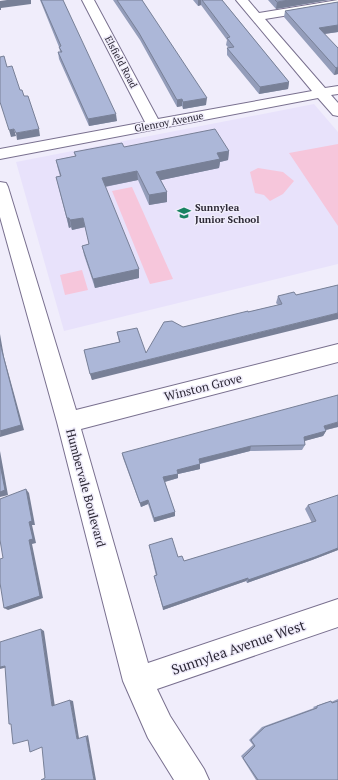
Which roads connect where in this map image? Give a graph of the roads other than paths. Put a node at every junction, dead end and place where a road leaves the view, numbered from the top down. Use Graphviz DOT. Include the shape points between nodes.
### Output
graph roads {
  1 [pos="88,0"];
  2 [pos="242,0"];
  3 [pos="338,3"];
  4 [pos="256,16"];
  5 [pos="338,90"];
  6 [pos="322,93"];
  7 [pos="338,112"];
  8 [pos="154,125"];
  9 [pos="0,154"];
  10 [pos="0,187"];
  11 [pos="338,353"];
  12 [pos="68,422"];
  13 [pos="338,613"];
  14 [pos="138,681"];
  15 [pos="193,780"];
  1 -- 8 [label="street, Elsfield Road"];
  2 -- 4 [label="street"];
  3 -- 4 [label="street"];
  4 -- 6 [label="street"];
  5 -- 6 [label="street, Glenroy Avenue"];
  6 -- 7 [label="street"];
  6 -- 8 [label="street, Glenroy Avenue"];
  8 -- 9 [label="street, Glenroy Avenue"];
  10 -- 12 [label="street, Humbervale Boulevard"];
  11 -- 12 [label="street, Winston Grove"];
  12 -- 14 [label="street, Humbervale Boulevard"];
  13 -- 14 [label="street, Sunnylea Avenue West"];
  14 -- 15 [label="street, Humbervale Boulevard" via="159,727"];
}
